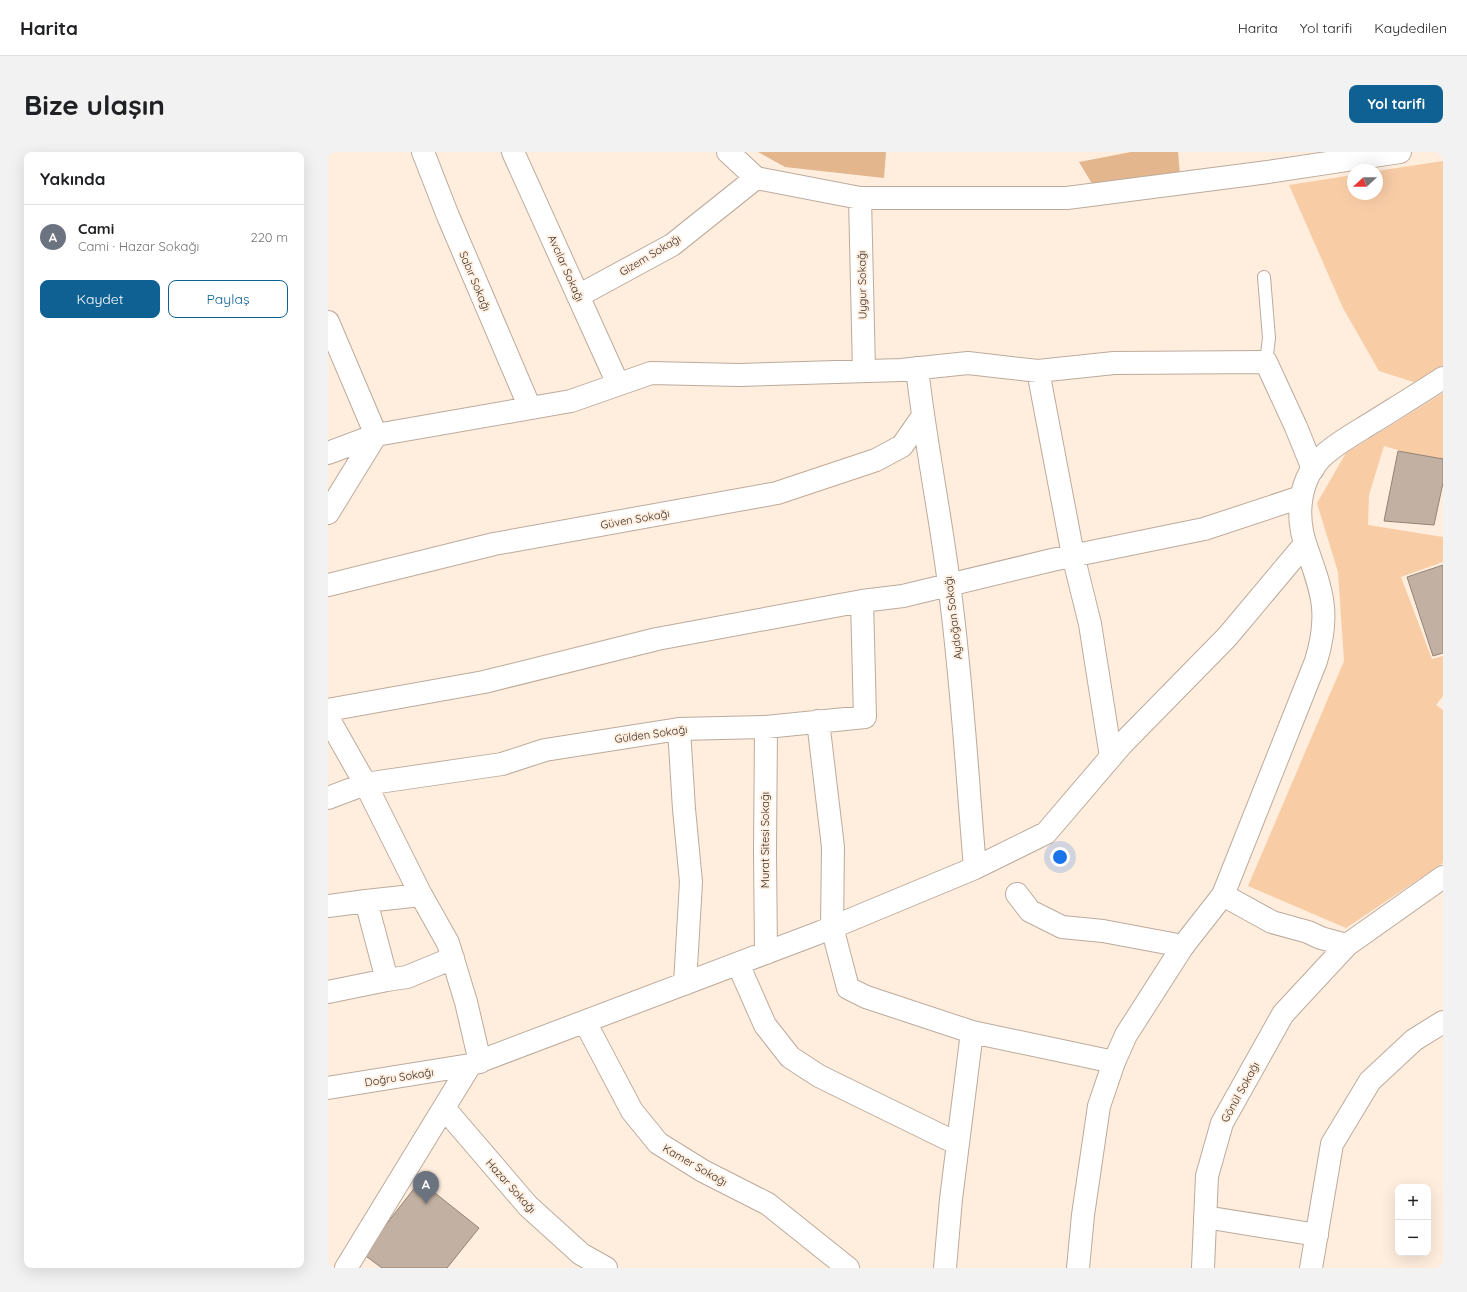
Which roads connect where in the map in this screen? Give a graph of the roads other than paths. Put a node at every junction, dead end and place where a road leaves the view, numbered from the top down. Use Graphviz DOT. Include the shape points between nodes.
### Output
graph roads {
  1 [pos="423,152"];
  2 [pos="513,152"];
  3 [pos="728,152"];
  4 [pos="1400,152"];
  5 [pos="756,178"];
  6 [pos="860,198"];
  7 [pos="1264,277"];
  8 [pos="578,296"];
  9 [pos="328,322"];
  10 [pos="1266,362"];
  11 [pos="917,368"];
  12 [pos="864,371"];
  13 [pos="1038,371"];
  14 [pos="1443,378"];
  15 [pos="618,384"];
  16 [pos="530,408"];
  17 [pos="923,416"];
  18 [pos="376,434"];
  19 [pos="328,453"];
  20 [pos="1313,469"];
  21 [pos="1301,497"];
  22 [pos="328,513"];
  23 [pos="1305,544"];
  24 [pos="1073,555"];
  25 [pos="949,584"];
  26 [pos="328,585"];
  27 [pos="862,601"];
  28 [pos="328,710"];
  29 [pos="328,718"];
  30 [pos="818,721"];
  31 [pos="766,727"];
  32 [pos="679,729"];
  33 [pos="1111,757"];
  34 [pos="365,784"];
  35 [pos="328,798"];
  36 [pos="975,868"];
  37 [pos="1443,877"];
  38 [pos="1017,894"];
  39 [pos="421,895"];
  40 [pos="1223,895"];
  41 [pos="366,901"];
  42 [pos="328,906"];
  43 [pos="832,927"];
  44 [pos="1347,945"];
  45 [pos="1183,946"];
  46 [pos="766,953"];
  47 [pos="453,958"];
  48 [pos="738,964"];
  49 [pos="387,980"];
  50 [pos="685,984"];
  51 [pos="328,992"];
  52 [pos="585,1022"];
  53 [pos="1443,1022"];
  54 [pos="972,1032"];
  55 [pos="1114,1062"];
  56 [pos="475,1063"];
  57 [pos="328,1088"];
  58 [pos="444,1108"];
  59 [pos="958,1144"];
  60 [pos="1204,1217"];
  61 [pos="1317,1234"];
  62 [pos="346,1268"];
  63 [pos="606,1268"];
  64 [pos="848,1268"];
  65 [pos="945,1268"];
  66 [pos="1078,1268"];
  67 [pos="1203,1268"];
  68 [pos="1311,1268"];
  1 -- 16 [label="street, Sabır Sokağı"];
  2 -- 8 [label="street, Avcılar Sokağı"];
  3 -- 5 [label="street"];
  4 -- 6 [label="street" via="1067,198"];
  5 -- 6 [label="street"];
  5 -- 8 [label="street, Gizem Sokağı" via="672,245"];
  6 -- 12 [label="street, Uygur Sokağı"];
  7 -- 10 [label="lane" via="1269,338"];
  8 -- 15 [label="street, Avcılar Sokağı"];
  9 -- 18 [label="street"];
  10 -- 13 [label="street" via="1114,363"];
  10 -- 20 [label="street"];
  11 -- 12 [label="street"];
  11 -- 13 [label="street" via="968,363"];
  11 -- 17 [label="street, Aydoğan Sokağı"];
  12 -- 15 [label="street" via="739,375 651,373"];
  13 -- 24 [label="street"];
  14 -- 20 [label="street" via="1344,440 1325,455"];
  15 -- 16 [label="street" via="571,401"];
  16 -- 18 [label="street"];
  17 -- 25 [label="street, Aydoğan Sokağı"];
  17 -- 26 [label="street, Güven Sokağı" via="902,446 876,460 777,493 494,544"];
  18 -- 19 [label="street"];
  18 -- 22 [label="street"];
  20 -- 21 [label="street"];
  21 -- 23 [label="street" via="1300,520"];
  21 -- 24 [label="street" via="1204,529"];
  23 -- 33 [label="street, Doğru Sokağı" via="1228,636"];
  23 -- 40 [label="street" via="1323,599 1322,643"];
  24 -- 25 [label="street"];
  24 -- 33 [label="street" via="1090,624"];
  25 -- 27 [label="street" via="903,596"];
  25 -- 36 [label="street, Aydoğan Sokağı" via="962,697"];
  27 -- 28 [label="street" via="657,639 484,682"];
  27 -- 30 [label="street, Gülden Sokağı" via="865,717"];
  29 -- 34 [label="street"];
  30 -- 31 [label="street, Gülden Sokağı"];
  30 -- 43 [label="street" via="833,847"];
  31 -- 32 [label="street, Gülden Sokağı"];
  31 -- 46 [label="street, Murat Sitesi Sokağı"];
  32 -- 34 [label="street, Gülden Sokağı" via="545,750 502,764"];
  32 -- 50 [label="street" via="691,882"];
  33 -- 36 [label="street, Doğru Sokağı" via="1046,833"];
  34 -- 35 [label="street, Gülden Sokağı"];
  34 -- 39 [label="street"];
  36 -- 43 [label="street, Doğru Sokağı"];
  37 -- 44 [label="street, Gönül Sokağı"];
  38 -- 45 [label="street" via="1030,911 1062,927 1103,931"];
  39 -- 41 [label="street"];
  39 -- 47 [label="street" via="448,943"];
  40 -- 44 [label="street" via="1272,922"];
  40 -- 45 [label="street"];
  41 -- 42 [label="street"];
  41 -- 49 [label="street"];
  43 -- 46 [label="street, Doğru Sokağı"];
  43 -- 54 [label="street" via="848,988 866,997"];
  44 -- 60 [label="street, Gönül Sokağı" via="1283,1014 1222,1123 1207,1176"];
  45 -- 55 [label="street" via="1126,1035"];
  46 -- 48 [label="street, Doğru Sokağı"];
  47 -- 49 [label="street" via="407,977"];
  47 -- 56 [label="street" via="466,1002"];
  48 -- 50 [label="street, Doğru Sokağı"];
  48 -- 59 [label="street" via="765,1025 790,1057 820,1076"];
  49 -- 51 [label="street"];
  50 -- 52 [label="street, Doğru Sokağı"];
  52 -- 56 [label="street, Doğru Sokağı"];
  52 -- 64 [label="street, Kamer Sokağı" via="632,1111 658,1143 703,1171 768,1204"];
  53 -- 61 [label="street" via="1414,1040 1370,1081 1332,1144"];
  54 -- 55 [label="street"];
  54 -- 59 [label="street"];
  55 -- 66 [label="street" via="1099,1106"];
  56 -- 57 [label="street, Doğru Sokağı"];
  56 -- 58 [label="street"];
  58 -- 62 [label="street"];
  58 -- 63 [label="street, Hazar Sokağı" via="528,1206 581,1254"];
  59 -- 65 [label="street"];
  60 -- 61 [label="street"];
  60 -- 67 [label="street, Gönül Sokağı"];
  61 -- 68 [label="street"];
}
